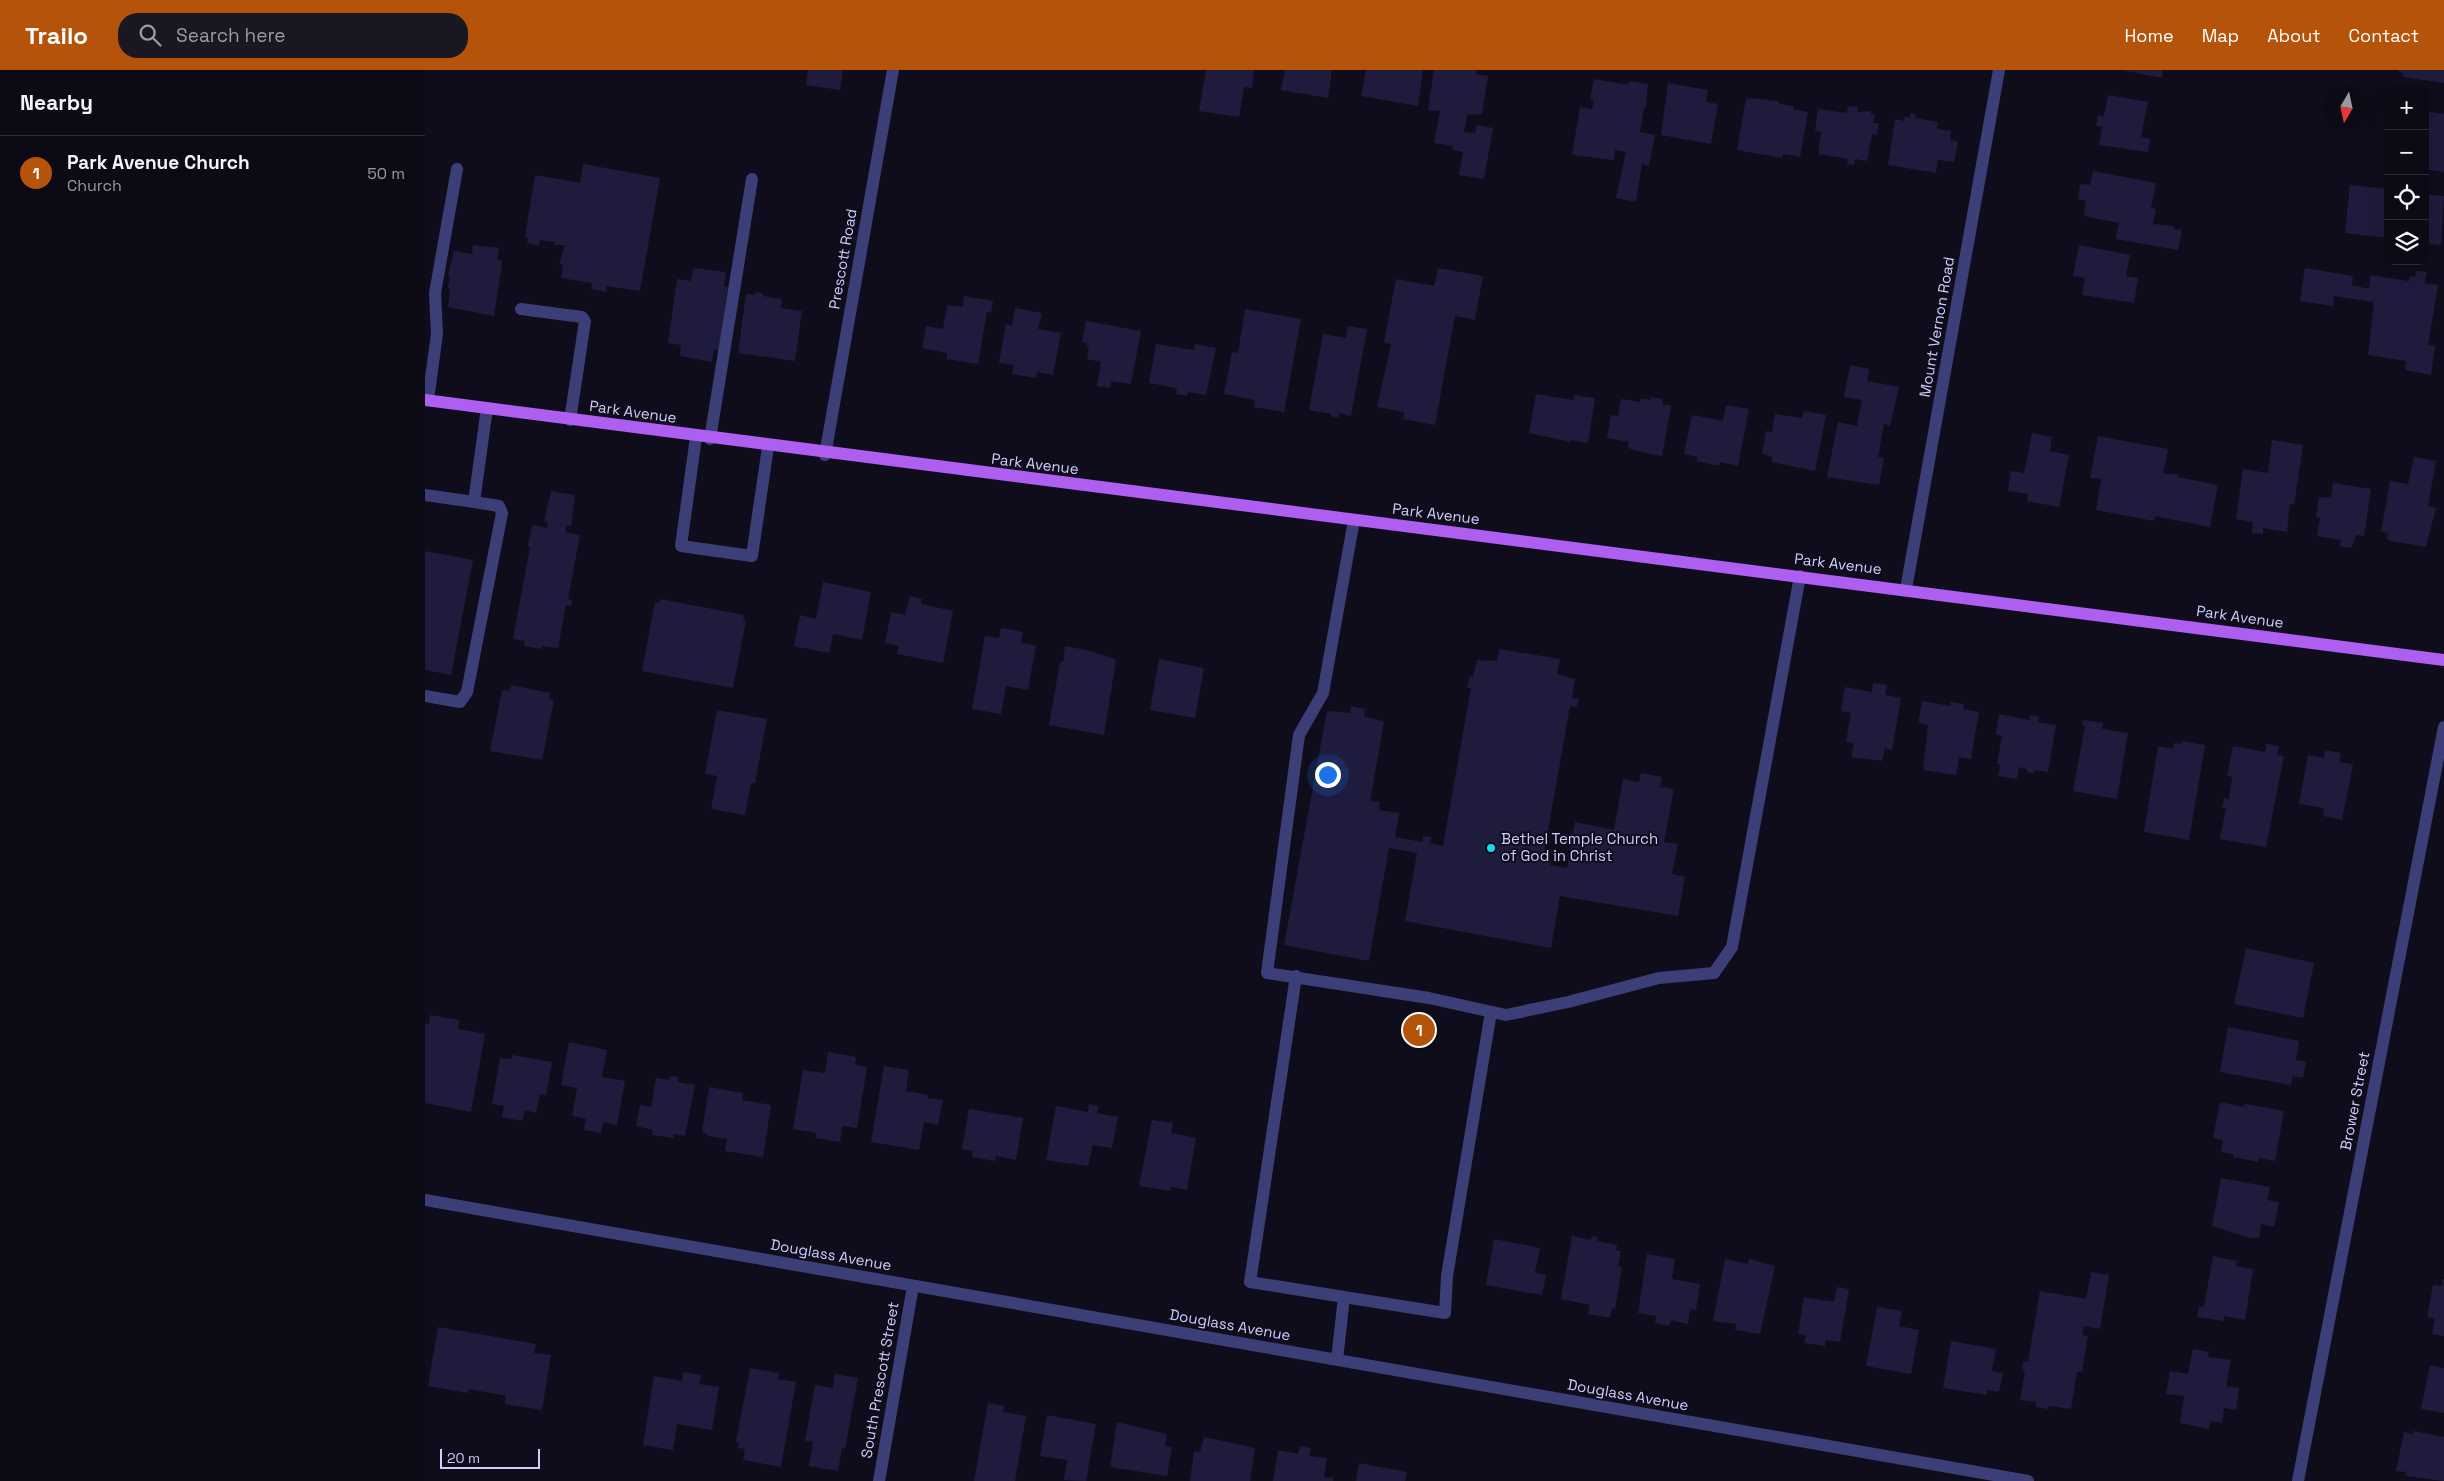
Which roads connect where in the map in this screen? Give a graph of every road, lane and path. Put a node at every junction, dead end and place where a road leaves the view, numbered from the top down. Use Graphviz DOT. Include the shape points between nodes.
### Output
graph roads {
  1 [pos="893,70"];
  2 [pos="1999,70"];
  3 [pos="457,169"];
  4 [pos="752,179"];
  5 [pos="521,309"];
  6 [pos="426,400"];
  7 [pos="487,408"];
  8 [pos="570,420"];
  9 [pos="696,437"];
  10 [pos="710,438"];
  11 [pos="768,447"];
  12 [pos="825,454"];
  13 [pos="425,495"];
  14 [pos="474,502"];
  15 [pos="1354,520"];
  16 [pos="1800,576"];
  17 [pos="1906,589"];
  18 [pos="2444,660"];
  19 [pos="425,696"];
  20 [pos="2444,727"];
  21 [pos="1296,976"];
  22 [pos="1491,1012"];
  23 [pos="425,1200"];
  24 [pos="913,1286"];
  25 [pos="1344,1297"];
  26 [pos="1337,1360"];
  27 [pos="879,1481"];
  28 [pos="2029,1481"];
  29 [pos="2298,1481"];
  1 -- 12 [label="street, Prescott Road"];
  2 -- 17 [label="street, Mount Vernon Road"];
  3 -- 6 [label="street" via="435,293 437,334"];
  4 -- 10 [label="street"];
  5 -- 8 [label="street" via="582,317 585,321"];
  6 -- 7 [label="main road, Park Avenue"];
  7 -- 8 [label="main road, Park Avenue"];
  7 -- 14 [label="street"];
  8 -- 9 [label="main road, Park Avenue"];
  9 -- 10 [label="main road, Park Avenue"];
  9 -- 11 [label="street" via="681,546 753,556"];
  10 -- 11 [label="main road, Park Avenue"];
  11 -- 12 [label="main road, Park Avenue"];
  12 -- 15 [label="main road, Park Avenue"];
  13 -- 14 [label="street"];
  14 -- 19 [label="street" via="499,506 502,514 467,692 460,702"];
  15 -- 16 [label="main road, Park Avenue"];
  15 -- 21 [label="street" via="1323,693 1299,735 1267,974"];
  16 -- 17 [label="main road, Park Avenue"];
  16 -- 22 [label="street" via="1732,947 1719,966 1714,972 1659,978 1506,1015"];
  17 -- 18 [label="main road, Park Avenue"];
  20 -- 29 [label="street, Brower Street"];
  21 -- 22 [label="street" via="1429,998"];
  21 -- 25 [label="street" via="1250,1282"];
  22 -- 25 [label="street" via="1447,1276 1445,1313"];
  23 -- 24 [label="street, Douglass Avenue"];
  24 -- 26 [label="street, Douglass Avenue"];
  24 -- 27 [label="street, South Prescott Street"];
  25 -- 26 [label="street"];
  26 -- 28 [label="street, Douglass Avenue"];
}
